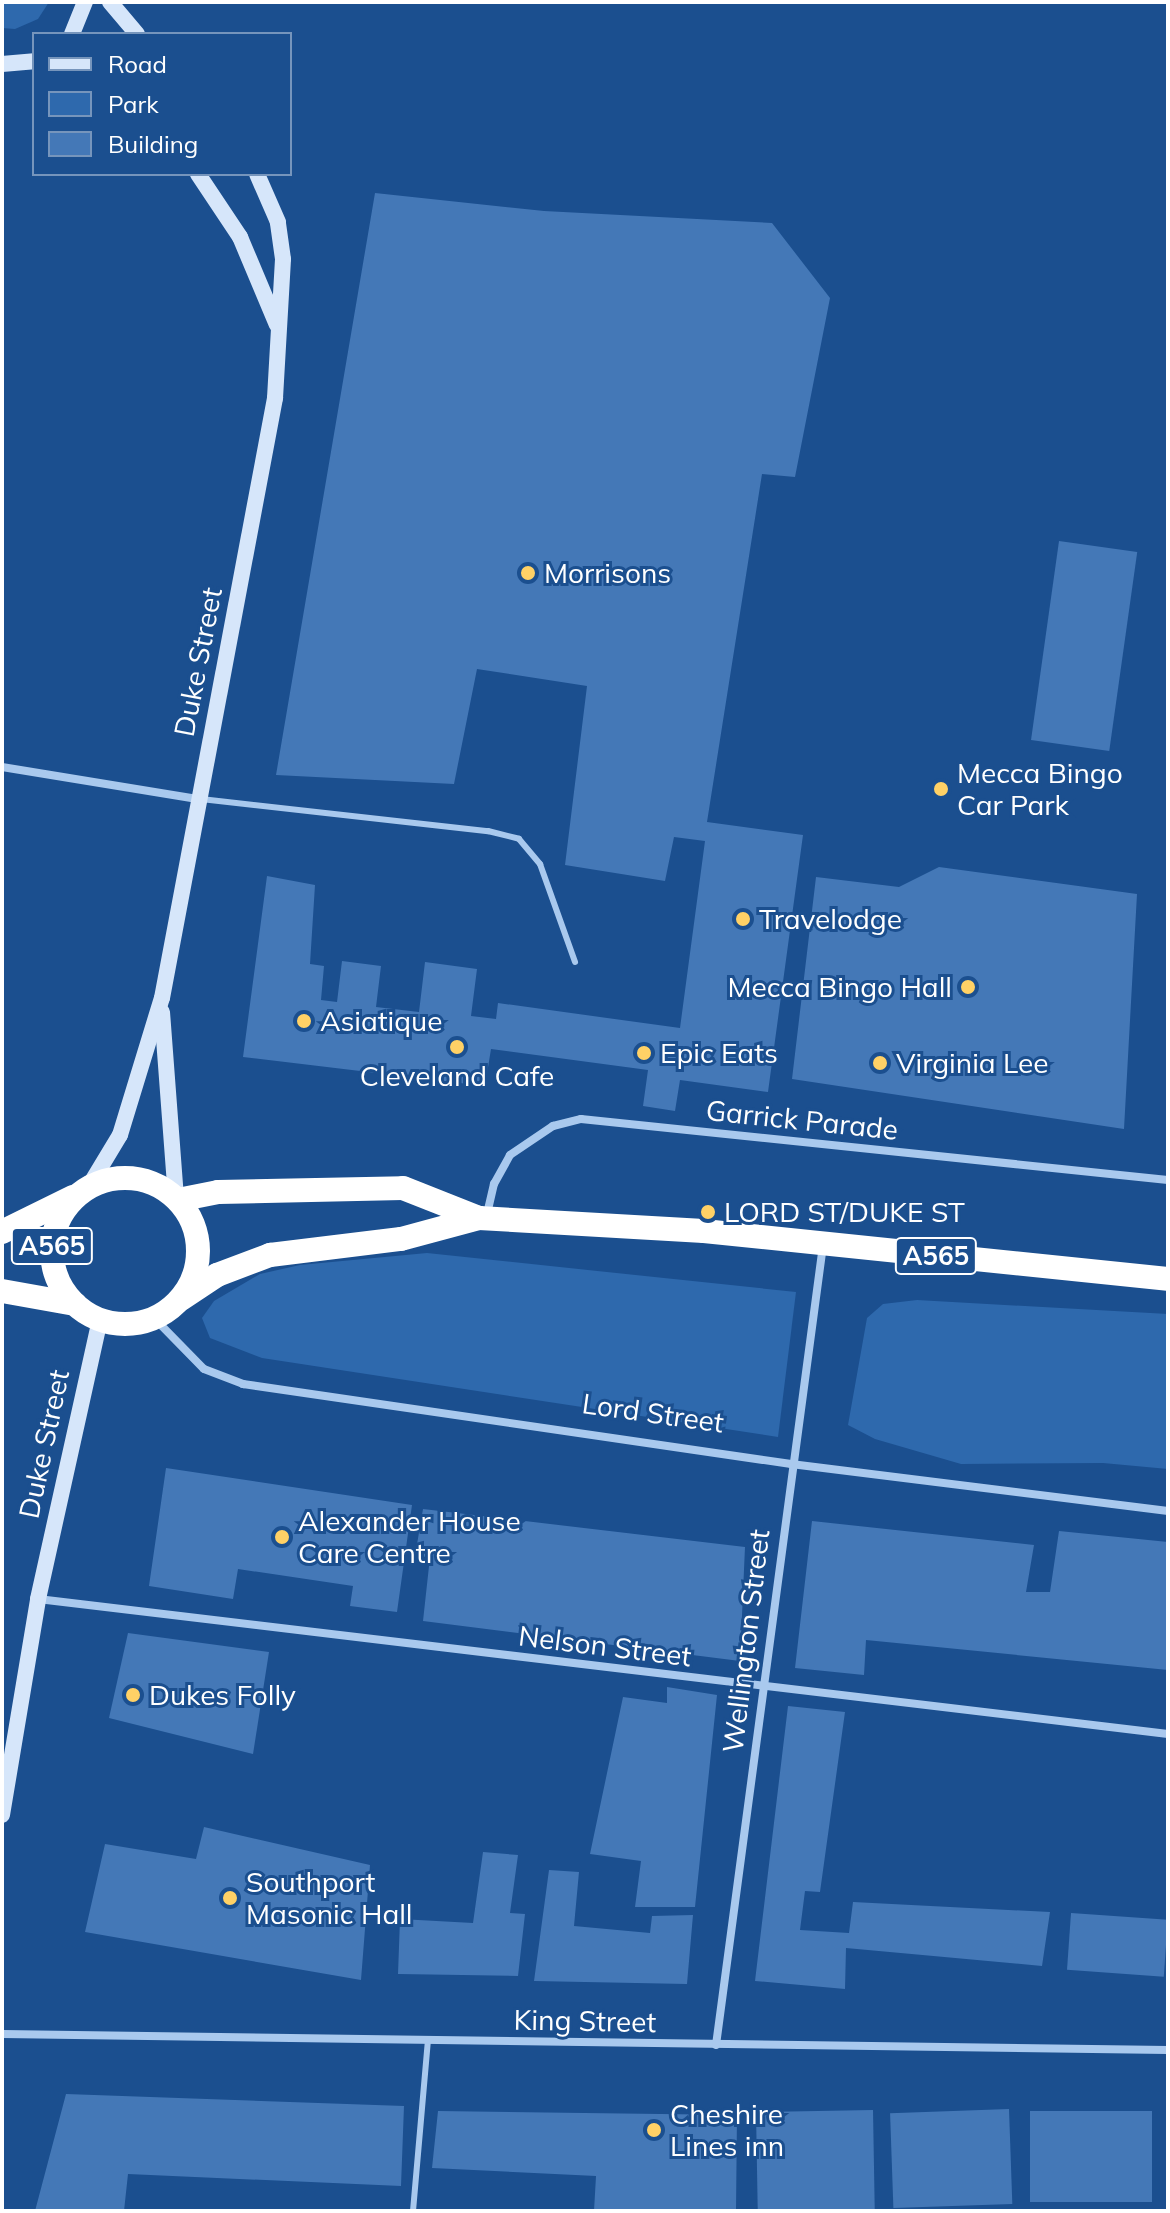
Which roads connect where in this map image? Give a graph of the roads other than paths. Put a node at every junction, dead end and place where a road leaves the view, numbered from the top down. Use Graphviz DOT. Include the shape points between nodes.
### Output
graph roads {
  1 [pos="85,2"];
  2 [pos="110,2"];
  3 [pos="73,32"];
  4 [pos="135,32"];
  5 [pos="32,61"];
  6 [pos="9,64"];
  7 [pos="32,70"];
  8 [pos="199,176"];
  9 [pos="258,176"];
  10 [pos="280,334"];
  11 [pos="2,767"];
  12 [pos="197,799"];
  13 [pos="575,962"];
  14 [pos="162,998"];
  15 [pos="1168,1180"];
  16 [pos="85,1190"];
  17 [pos="177,1200"];
  18 [pos="483,1218"];
  19 [pos="2,1232"];
  20 [pos="824,1244"];
  21 [pos="1168,1279"];
  22 [pos="2,1291"];
  23 [pos="176,1303"];
  24 [pos="75,1304"];
  25 [pos="154,1318"];
  26 [pos="100,1320"];
  27 [pos="791,1464"];
  28 [pos="1168,1511"];
  29 [pos="38,1599"];
  30 [pos="763,1688"];
  31 [pos="1168,1734"];
  32 [pos="2,1815"];
  33 [pos="2,2034"];
  34 [pos="428,2041"];
  35 [pos="716,2045"];
  36 [pos="1168,2050"];
  37 [pos="413,2211"];
  1 -- 3 [label="street"];
  2 -- 4 [label="street"];
  5 -- 6 [label="street"];
  6 -- 7 [label="street"];
  8 -- 10 [label="street, Duke Street" via="240,237"];
  9 -- 10 [label="street, Duke Street" via="278,222 283,259"];
  10 -- 12 [label="street, Duke Street" via="265,454"];
  11 -- 12 [label="street"];
  12 -- 13 [label="lane" via="488,831 519,839 540,864"];
  12 -- 14 [label="street, Duke Street"];
  14 -- 16 [label="street, Duke Street" via="120,1135"];
  14 -- 17 [label="street, Duke Street"];
  15 -- 18 [label="street, Garrick Parade" via="581,1119 553,1126 510,1155"];
  16 -- 17 [label="highway, A565" via="116,1178 140,1180"];
  16 -- 19 [label="highway, A565"];
  16 -- 24 [label="highway, A565" via="61,1216 52,1242 58,1279"];
  17 -- 18 [label="highway, A565" via="218,1192 403,1188"];
  17 -- 23 [label="highway, A565" via="191,1221 198,1248 190,1285"];
  18 -- 20 [label="highway, A565"];
  18 -- 23 [label="highway, A565" via="401,1239 270,1255 217,1275"];
  20 -- 21 [label="highway, A565"];
  20 -- 27 [label="street, Wellington Street"];
  22 -- 24 [label="highway, A565"];
  23 -- 25 [label="highway, A565"];
  24 -- 26 [label="highway, A565"];
  25 -- 26 [label="highway, A565" via="126,1324"];
  25 -- 27 [label="street, Lord Street" via="204,1369 233,1382"];
  26 -- 29 [label="street, Duke Street"];
  27 -- 28 [label="street, Lord Street"];
  27 -- 30 [label="street, Wellington Street"];
  29 -- 30 [label="street, Nelson Street"];
  29 -- 32 [label="street, Duke Street"];
  30 -- 31 [label="street, Nelson Street"];
  30 -- 35 [label="street, Wellington Street"];
  33 -- 34 [label="street, King Street"];
  34 -- 35 [label="street, King Street"];
  34 -- 37 [label="lane"];
  35 -- 36 [label="street, King Street"];
}
